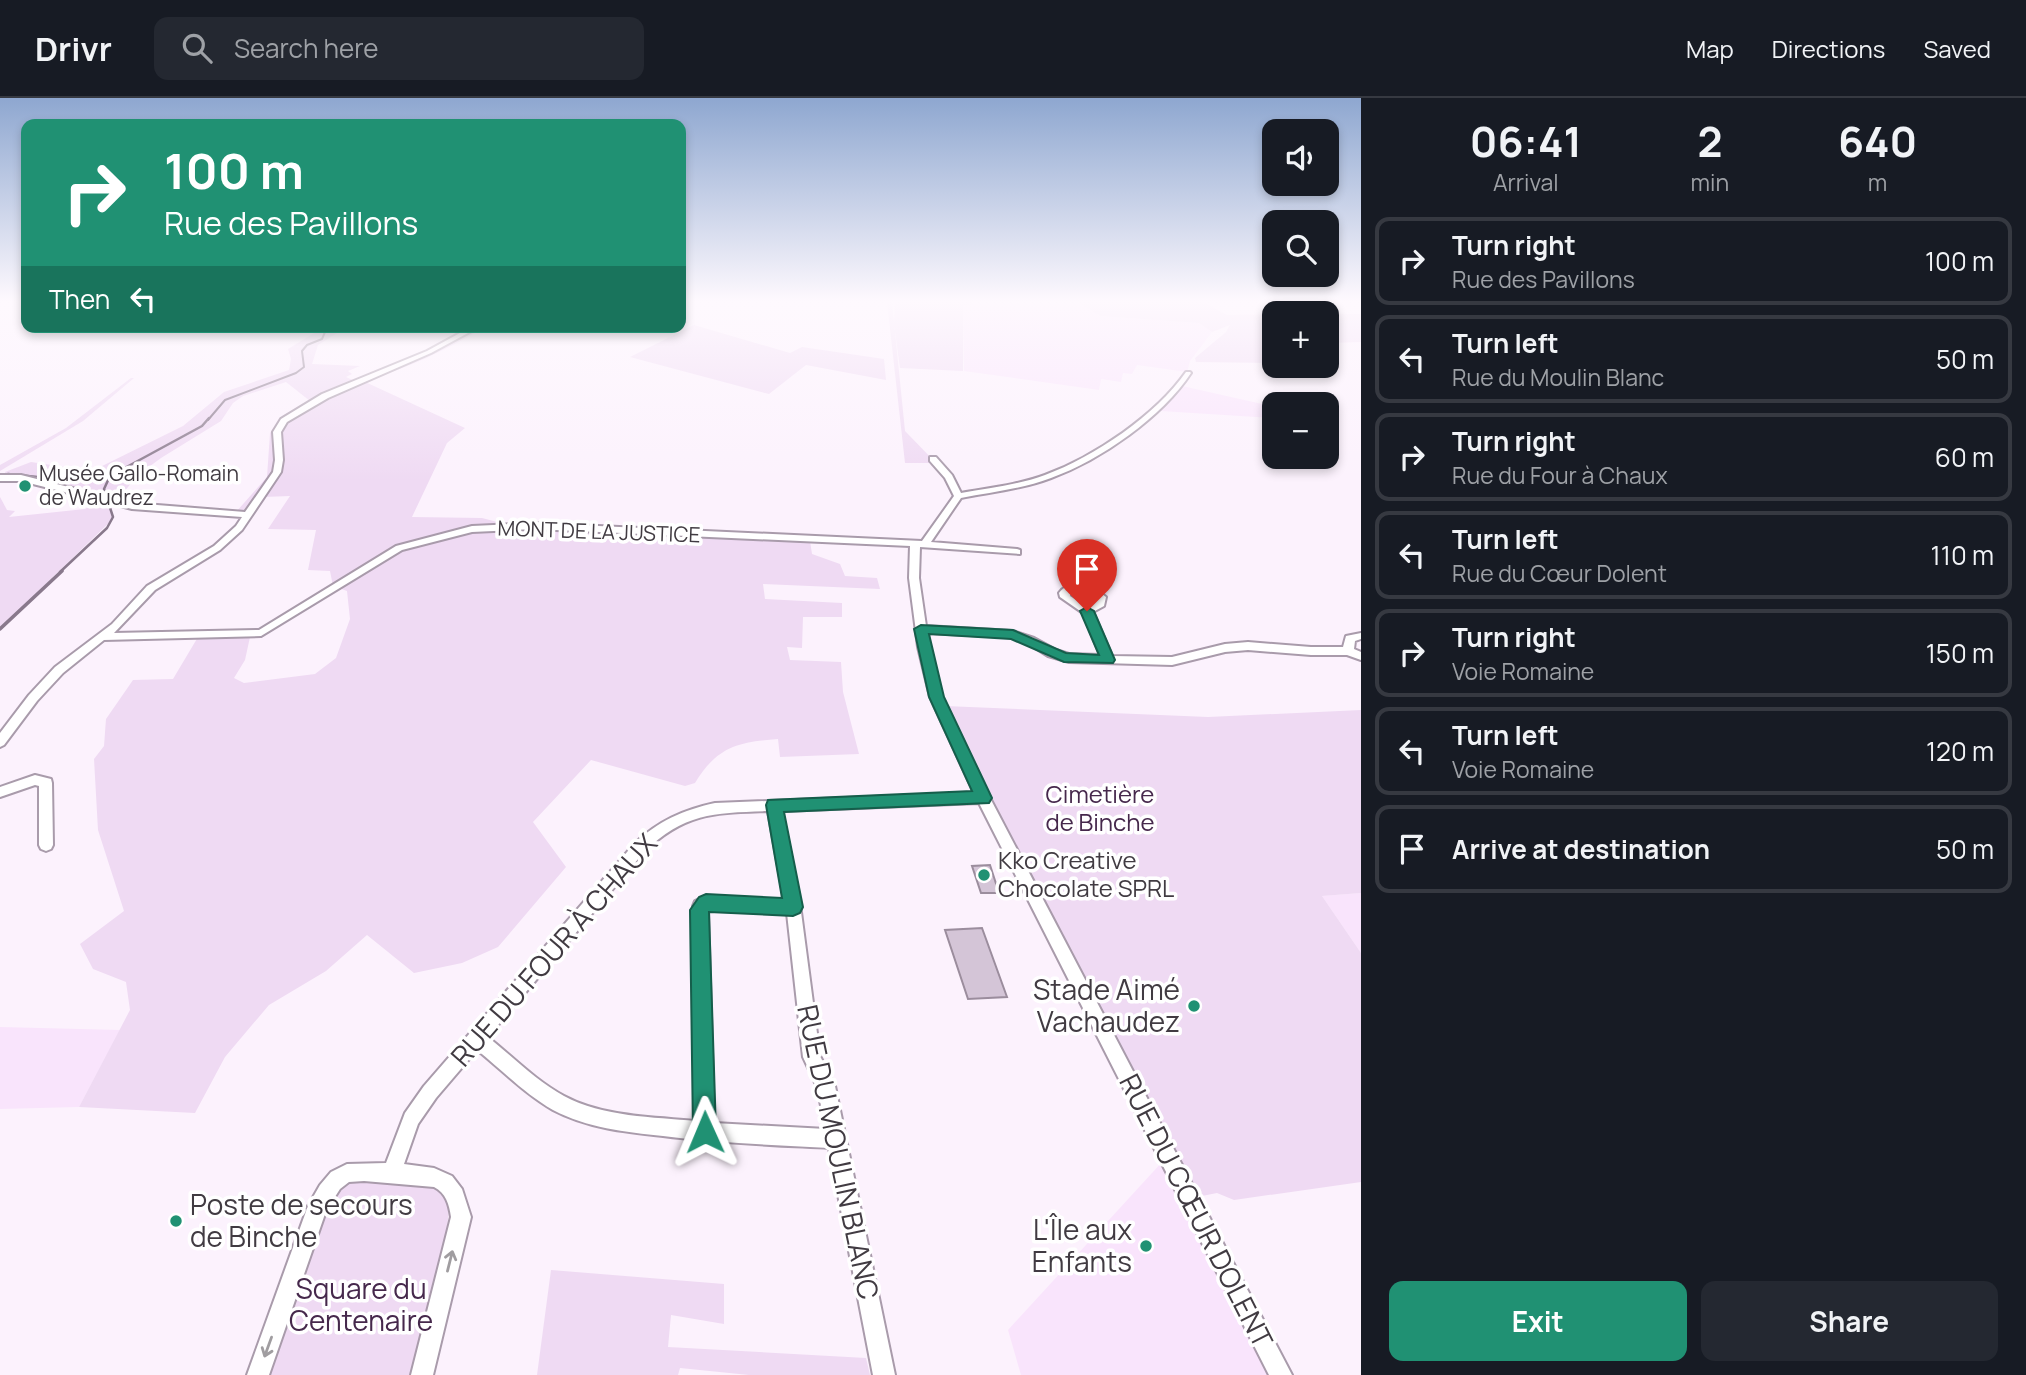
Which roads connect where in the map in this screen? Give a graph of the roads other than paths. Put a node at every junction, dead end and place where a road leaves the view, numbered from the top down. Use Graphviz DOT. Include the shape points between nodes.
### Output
graph roads {
  1 [pos="407,362"];
  2 [pos="1188,373"];
  3 [pos="933,459"];
  4 [pos="0,478"];
  5 [pos="958,496"];
  6 [pos="248,515"];
  7 [pos="920,544"];
  8 [pos="1017,552"];
  9 [pos="1087,611"];
  10 [pos="921,629"];
  11 [pos="1361,636"];
  12 [pos="100,637"];
  13 [pos="1348,651"];
  14 [pos="1361,656"];
  15 [pos="1108,660"];
  16 [pos="0,742"];
  17 [pos="0,792"];
  18 [pos="983,798"];
  19 [pos="774,805"];
  20 [pos="46,845"];
  21 [pos="793,907"];
  22 [pos="476,1039"];
  23 [pos="705,1132"];
  24 [pos="836,1139"];
  25 [pos="392,1173"];
  26 [pos="258,1375"];
  27 [pos="422,1375"];
  28 [pos="884,1375"];
  29 [pos="1281,1375"];
  1 -- 6 [label="street" via="325,396 284,421 277,432 279,467"];
  2 -- 5 [label="street" via="1140,423 1063,470"];
  3 -- 5 [label="street"];
  4 -- 6 [label="street" via="21,478 169,510"];
  5 -- 7 [label="street"];
  6 -- 12 [label="street" via="228,540 159,582"];
  7 -- 8 [label="street, MONT DE LA JUSTICE"];
  7 -- 10 [label="street, RUE DU CŒUR DOLENT" via="914,578"];
  7 -- 12 [label="street, MONT DE LA JUSTICE" via="534,526 472,529 393,551 261,633"];
  9 -- 15 [label="street"];
  10 -- 15 [label="street" via="1013,634 1064,657"];
  10 -- 18 [label="street, RUE DU CŒUR DOLENT" via="936,697"];
  11 -- 13 [label="street" via="1349,638"];
  12 -- 16 [label="street" via="47,683"];
  13 -- 14 [label="street"];
  13 -- 15 [label="street" via="1248,646 1172,661"];
  17 -- 20 [label="street" via="36,780 46,783"];
  18 -- 19 [label="street, RUE DU FOUR À CHAUX"];
  18 -- 29 [label="street, RUE DU CŒUR DOLENT"];
  19 -- 21 [label="street, RUE DU MOULIN BLANC"];
  19 -- 22 [label="street, RUE DU FOUR À CHAUX" via="704,810 653,834"];
  21 -- 23 [label="street" via="701,906"];
  21 -- 24 [label="street, RUE DU MOULIN BLANC" via="813,1057 826,1086"];
  22 -- 23 [label="street" via="570,1109 621,1122"];
  22 -- 25 [label="street, RUE DU FOUR À CHAUX" via="411,1119"];
  23 -- 24 [label="street"];
  24 -- 28 [label="street, RUE DU MOULIN BLANC"];
  25 -- 26 [label="street, one-way" via="348,1172 327,1191"];
  27 -- 25 [label="street, one-way" via="461,1217 456,1195 440,1179"];
}
